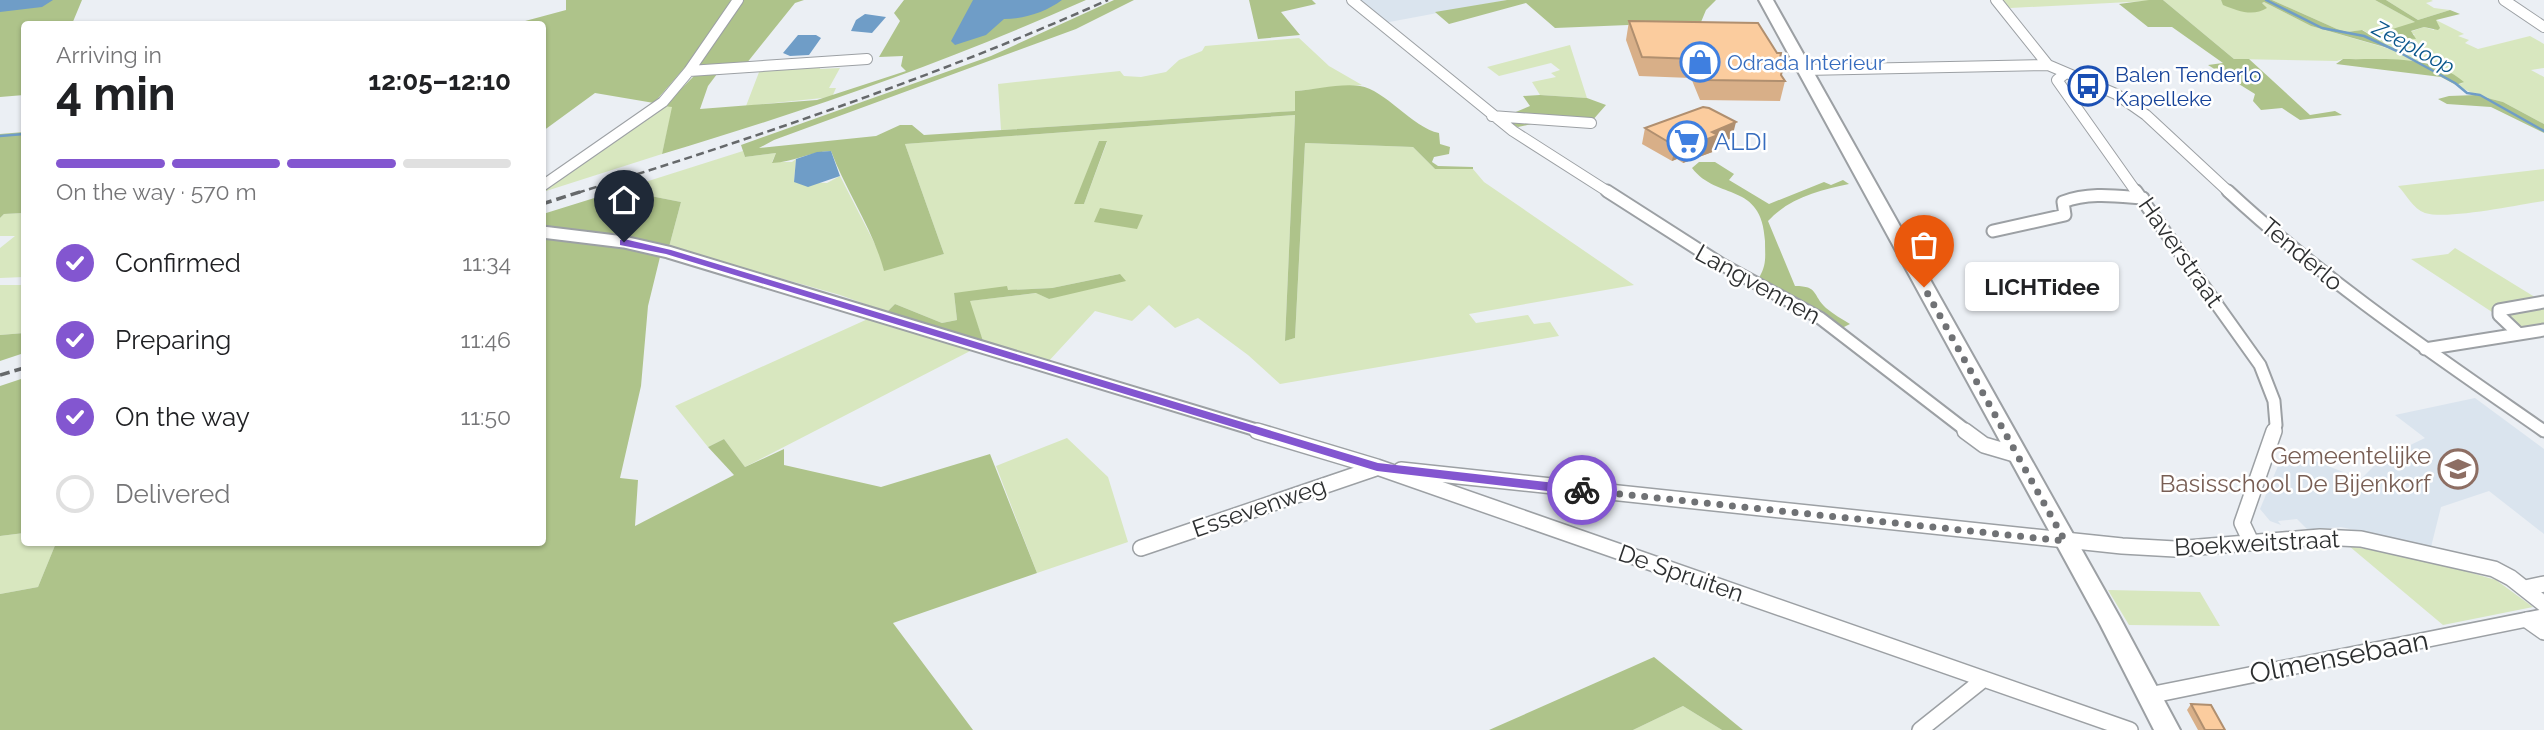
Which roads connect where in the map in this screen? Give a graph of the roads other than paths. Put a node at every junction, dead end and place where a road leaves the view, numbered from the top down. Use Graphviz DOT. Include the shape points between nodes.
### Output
graph roads {
  1 [pos="738,0"];
  2 [pos="1352,0"];
  3 [pos="1766,0"];
  4 [pos="1996,0"];
  5 [pos="2504,0"];
  6 [pos="2544,27"];
  7 [pos="867,59"];
  8 [pos="2048,65"];
  9 [pos="1805,70"];
  10 [pos="689,71"];
  11 [pos="2066,73"];
  12 [pos="1492,116"];
  13 [pos="1591,123"];
  14 [pos="546,183"];
  15 [pos="2143,198"];
  16 [pos="1993,231"];
  17 [pos="546,232"];
  18 [pos="2544,302"];
  19 [pos="2544,330"];
  20 [pos="2519,334"];
  21 [pos="2425,349"];
  22 [pos="2544,431"];
  23 [pos="2018,455"];
  24 [pos="1377,467"];
  25 [pos="2065,541"];
  26 [pos="2251,542"];
  27 [pos="1141,548"];
  28 [pos="2544,584"];
  29 [pos="2525,588"];
  30 [pos="2544,604"];
  31 [pos="2535,618"];
  32 [pos="2544,632"];
  33 [pos="1984,679"];
  34 [pos="2151,695"];
  35 [pos="1920,730"];
  36 [pos="2130,730"];
  37 [pos="2167,730"];
  1 -- 10 [label="street"];
  2 -- 12 [label="street, Langvennen"];
  3 -- 9 [label="main road"];
  4 -- 8 [label="street"];
  5 -- 6 [label="street"];
  7 -- 10 [label="street"];
  8 -- 9 [label="street"];
  8 -- 11 [label="street"];
  9 -- 23 [label="main road"];
  10 -- 14 [label="street" via="663,102"];
  11 -- 15 [label="street, Haverstraat" via="2057,80"];
  11 -- 21 [label="street, Tenderlo" via="2116,94 2146,115 2286,244"];
  12 -- 13 [label="street"];
  12 -- 23 [label="street, Langvennen" via="1702,253 1820,318 1974,438 1993,450"];
  15 -- 16 [label="street" via="2098,195 2069,199 2063,202 2065,215"];
  15 -- 26 [label="street, Haverstraat" via="2260,365 2271,388 2276,425 2242,523"];
  17 -- 24 [label="street, De Spruiten" via="668,252"];
  18 -- 20 [label="street" via="2499,310"];
  19 -- 20 [label="street"];
  20 -- 21 [label="street"];
  21 -- 22 [label="street, Tenderlo"];
  23 -- 25 [label="main road"];
  24 -- 25 [label="street"];
  24 -- 27 [label="street, Essevenweg"];
  24 -- 33 [label="street, De Spruiten"];
  25 -- 26 [label="street, Boekweitstraat" via="2175,549"];
  25 -- 34 [label="main road"];
  26 -- 29 [label="street, Boekweitstraat" via="2320,537 2389,543 2494,569"];
  28 -- 29 [label="street"];
  29 -- 30 [label="street, Boekweitstraat"];
  31 -- 32 [label="street, Olmensebaan"];
  31 -- 34 [label="street, Olmensebaan"];
  33 -- 35 [label="street"];
  33 -- 36 [label="street, De Spruiten"];
  34 -- 37 [label="main road"];
}
